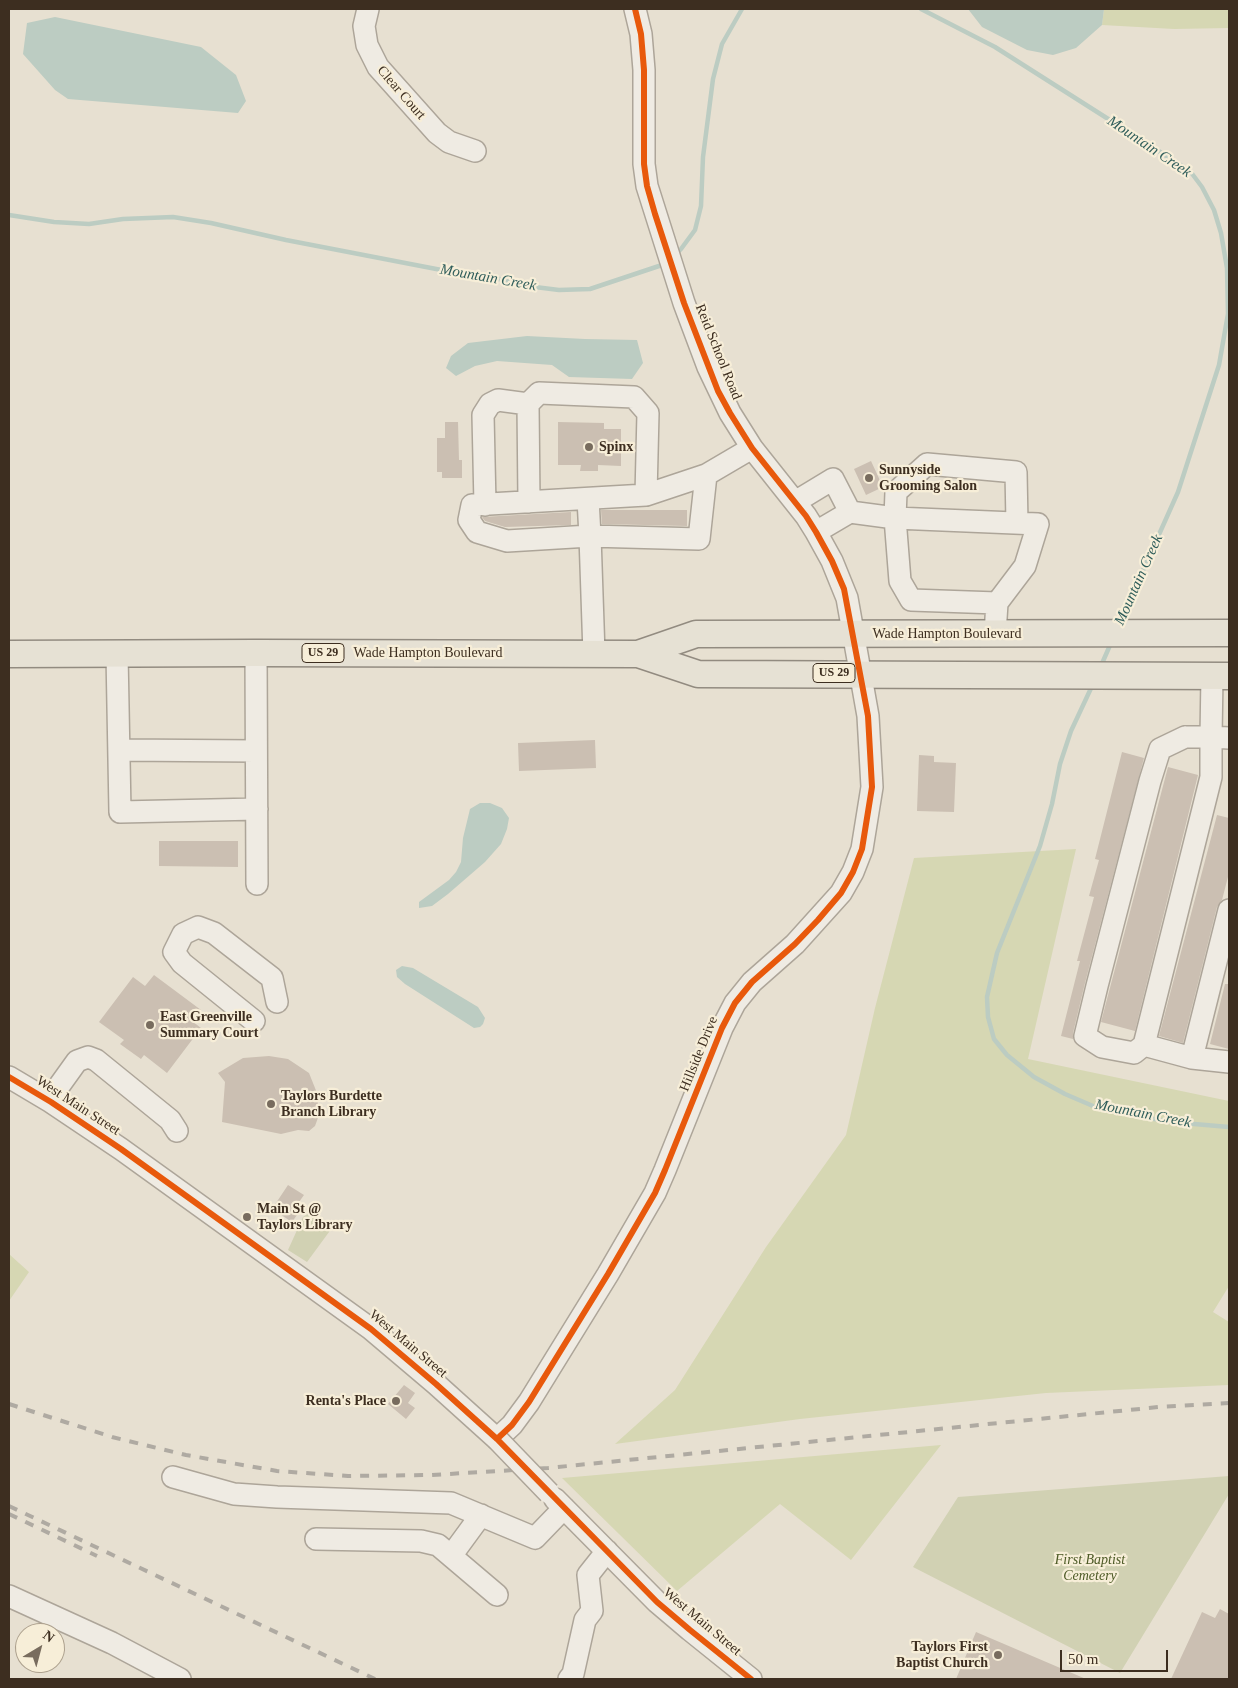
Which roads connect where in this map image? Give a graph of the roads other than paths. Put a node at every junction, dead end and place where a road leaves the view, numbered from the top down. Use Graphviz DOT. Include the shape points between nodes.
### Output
graph roads {
  1 [pos="368,9"];
  2 [pos="635,9"];
  3 [pos="475,151"];
  4 [pos="528,404"];
  5 [pos="752,448"];
  6 [pos="706,475"];
  7 [pos="646,495"];
  8 [pos="588,498"];
  9 [pos="529,502"];
  10 [pos="795,502"];
  11 [pos="485,504"];
  12 [pos="850,512"];
  13 [pos="895,518"];
  14 [pos="1017,523"];
  15 [pos="816,532"];
  16 [pos="590,536"];
  17 [pos="997,603"];
  18 [pos="1229,633"];
  19 [pos="853,634"];
  20 [pos="995,634"];
  21 [pos="256,653"];
  22 [pos="9,654"];
  23 [pos="117,654"];
  24 [pos="594,654"];
  25 [pos="638,654"];
  26 [pos="861,674"];
  27 [pos="1220,676"];
  28 [pos="1220,738"];
  29 [pos="119,750"];
  30 [pos="256,750"];
  31 [pos="256,810"];
  32 [pos="257,884"];
  33 [pos="1229,910"];
  34 [pos="277,1002"];
  35 [pos="254,1021"];
  36 [pos="1144,1045"];
  37 [pos="1192,1058"];
  38 [pos="1229,1062"];
  39 [pos="9,1077"];
  40 [pos="49,1100"];
  41 [pos="177,1131"];
  42 [pos="497,1439"];
  43 [pos="173,1477"];
  44 [pos="556,1500"];
  45 [pos="481,1514"];
  46 [pos="316,1539"];
  47 [pos="607,1551"];
  48 [pos="451,1556"];
  49 [pos="497,1595"];
  50 [pos="9,1596"];
  51 [pos="149,1672"];
  52 [pos="180,1679"];
  53 [pos="569,1679"];
  54 [pos="751,1679"];
  1 -- 3 [label="street, Clear Court" via="364,26 367,45 378,67 437,133 449,142"];
  2 -- 5 [label="street, Reid School Road" via="644,70 647,186 684,302 718,391"];
  4 -- 7 [label="street" via="539,393 634,397 648,414"];
  4 -- 9 [label="street"];
  4 -- 11 [label="street" via="498,400 490,404 483,415"];
  5 -- 6 [label="street"];
  5 -- 10 [label="street, Reid School Road"];
  6 -- 7 [label="street"];
  6 -- 16 [label="street" via="699,539"];
  7 -- 8 [label="street"];
  8 -- 9 [label="street"];
  8 -- 16 [label="street"];
  9 -- 11 [label="street"];
  10 -- 12 [label="street" via="833,479"];
  10 -- 15 [label="street, Reid School Road"];
  11 -- 16 [label="street" via="472,505 469,520 477,532 507,541"];
  12 -- 13 [label="street"];
  12 -- 15 [label="street"];
  13 -- 14 [label="street"];
  13 -- 14 [label="street" via="896,492 927,464 1016,472"];
  13 -- 17 [label="street" via="900,581 911,600"];
  14 -- 17 [label="street" via="1038,524 1025,566"];
  15 -- 19 [label="street, Reid School Road" via="844,589"];
  16 -- 24 [label="street"];
  17 -- 20 [label="street"];
  18 -- 20 [label="main road, Wade Hampton Boulevard / US 29"];
  19 -- 20 [label="main road, Wade Hampton Boulevard / US 29"];
  19 -- 25 [label="main road, Wade Hampton Boulevard / US 29" via="696,634"];
  19 -- 26 [label="street, Reid School Road"];
  21 -- 23 [label="main road, Wade Hampton Boulevard / US 29"];
  21 -- 24 [label="main road, Wade Hampton Boulevard / US 29"];
  21 -- 30 [label="street"];
  22 -- 23 [label="main road, Wade Hampton Boulevard / US 29"];
  23 -- 29 [label="street"];
  24 -- 25 [label="main road, Wade Hampton Boulevard / US 29"];
  25 -- 26 [label="main road, Wade Hampton Boulevard / US 29" via="698,674"];
  26 -- 27 [label="main road, Wade Hampton Boulevard / US 29"];
  26 -- 42 [label="street, Hillside Drive" via="868,716 872,787 862,849 853,872 841,893 818,920 738,999 722,1028 655,1193 529,1402"];
  27 -- 28 [label="street"];
  28 -- 36 [label="street"];
  28 -- 36 [label="street" via="1184,737 1160,749 1096,986 1085,1036 1102,1047 1134,1053"];
  29 -- 30 [label="street"];
  29 -- 31 [label="street" via="120,812"];
  30 -- 31 [label="street"];
  31 -- 32 [label="street"];
  33 -- 37 [label="street"];
  34 -- 35 [label="street" via="272,978 214,933 198,927 183,934 174,952 182,963"];
  36 -- 37 [label="street"];
  37 -- 38 [label="street"];
  39 -- 40 [label="street, West Main Street"];
  40 -- 41 [label="street" via="74,1064 88,1057 170,1120"];
  40 -- 42 [label="street, West Main Street" via="371,1329"];
  42 -- 44 [label="street, West Main Street, bridge"];
  43 -- 45 [label="street" via="234,1494 451,1503"];
  44 -- 45 [label="street" via="535,1538"];
  44 -- 47 [label="street, West Main Street"];
  45 -- 48 [label="street"];
  46 -- 48 [label="street" via="422,1541 438,1545"];
  47 -- 53 [label="street" via="588,1575 592,1611 585,1620 573,1674"];
  47 -- 54 [label="street, West Main Street" via="657,1602"];
  48 -- 49 [label="street"];
  50 -- 51 [label="street" via="112,1643"];
  51 -- 52 [label="street"];
}
